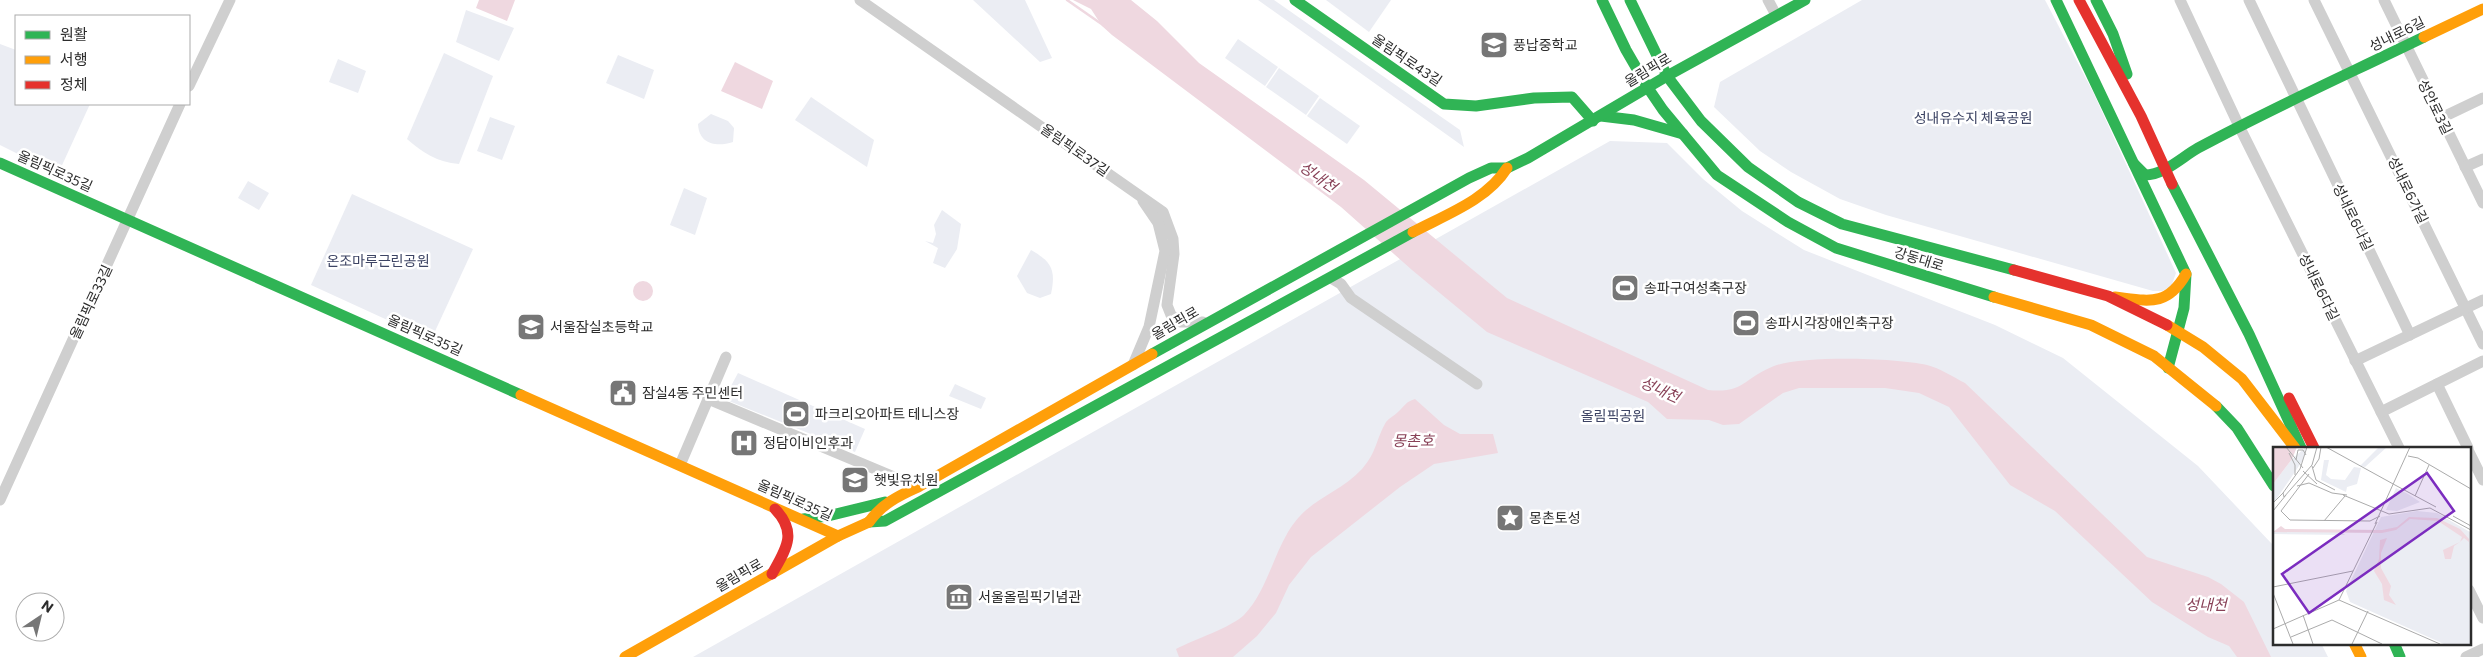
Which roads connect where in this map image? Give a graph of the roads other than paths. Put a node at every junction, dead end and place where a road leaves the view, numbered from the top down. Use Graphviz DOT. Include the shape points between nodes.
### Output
graph roads {
  1 [pos="230,0"];
  2 [pos="860,0"];
  3 [pos="1295,0"];
  4 [pos="1602,0"];
  5 [pos="1630,0"];
  6 [pos="1768,0"];
  7 [pos="1804,0"];
  8 [pos="2056,0"];
  9 [pos="2079,0"];
  10 [pos="2096,0"];
  11 [pos="2180,0"];
  12 [pos="2249,0"];
  13 [pos="2314,0"];
  14 [pos="2384,0"];
  15 [pos="2483,9"];
  16 [pos="1776,15"];
  17 [pos="2405,46"];
  18 [pos="2351,72"];
  19 [pos="1667,76"];
  20 [pos="190,84"];
  21 [pos="1648,88"];
  22 [pos="2296,98"];
  23 [pos="2483,98"];
  24 [pos="180,105"];
  25 [pos="2141,116"];
  26 [pos="2441,118"];
  27 [pos="1597,119"];
  28 [pos="2239,126"];
  29 [pos="1684,134"];
  30 [pos="2483,159"];
  31 [pos="0,163"];
  32 [pos="2134,164"];
  33 [pos="2466,167"];
  34 [pos="1507,168"];
  35 [pos="2166,170"];
  36 [pos="1140,195"];
  37 [pos="2483,203"];
  38 [pos="2189,214"];
  39 [pos="128,220"];
  40 [pos="2186,274"];
  41 [pos="1334,276"];
  42 [pos="2108,296"];
  43 [pos="2483,300"];
  44 [pos="2466,308"];
  45 [pos="1207,322"];
  46 [pos="2179,332"];
  47 [pos="2410,335"];
  48 [pos="2483,344"];
  49 [pos="726,357"];
  50 [pos="2356,361"];
  51 [pos="2483,361"];
  52 [pos="1132,366"];
  53 [pos="2168,368"];
  54 [pos="1477,384"];
  55 [pos="2437,384"];
  56 [pos="708,399"];
  57 [pos="2381,412"];
  58 [pos="2295,447"];
  59 [pos="2301,447"];
  60 [pos="2314,447"];
  61 [pos="2398,447"];
  62 [pos="2467,447"];
  63 [pos="2470,454"];
  64 [pos="680,465"];
  65 [pos="2483,480"];
  66 [pos="2273,484"];
  67 [pos="918,486"];
  68 [pos="0,500"];
  69 [pos="885,502"];
  70 [pos="770,505"];
  71 [pos="802,519"];
  72 [pos="869,522"];
  73 [pos="838,536"];
  74 [pos="772,574"];
  75 [pos="2470,592"];
  76 [pos="2483,618"];
  77 [pos="2354,644"];
  78 [pos="2483,649"];
  79 [pos="625,657"];
  80 [pos="2361,657"];
  81 [pos="2466,657"];
  1 -- 20 [label="street"];
  2 -- 36 [label="street, 올림픽로37길"];
  3 -- 27 [label="main road, 올림픽로43길" via="1444,104 1476,106 1534,98 1572,97"];
  4 -- 21 [label="main road, 강동대로"];
  5 -- 19 [label="main road, 강동대로"];
  6 -- 16 [label="street"];
  7 -- 16 [label="main road, 올림픽로"];
  8 -- 32 [label="main road"];
  9 -- 25 [label="main road"];
  10 -- 25 [label="main road" via="2113,34"];
  11 -- 28 [label="street"];
  12 -- 22 [label="street"];
  13 -- 18 [label="street"];
  14 -- 17 [label="street, 성안로3길"];
  15 -- 17 [label="main road, 성내로6길"];
  16 -- 19 [label="main road, 올림픽로"];
  17 -- 18 [label="main road, 성내로6길"];
  17 -- 26 [label="street, 성안로3길"];
  18 -- 22 [label="main road, 성내로6길"];
  18 -- 44 [label="street, 성내로6가길"];
  19 -- 21 [label="main road, 올림픽로"];
  19 -- 42 [label="main road, 강동대로" via="1701,121 1748,168 1798,202 1842,224"];
  21 -- 27 [label="main road, 올림픽로"];
  21 -- 29 [label="main road, 강동대로"];
  22 -- 28 [label="main road, 성내로6길"];
  22 -- 47 [label="street, 성내로6나길"];
  23 -- 26 [label="street"];
  24 -- 39 [label="street, 올림픽로33길"];
  25 -- 35 [label="main road"];
  26 -- 33 [label="street, 성안로3길"];
  27 -- 29 [label="main road" via="1634,120"];
  27 -- 34 [label="main road, 올림픽로"];
  28 -- 35 [label="main road, 성내로6길" via="2187,154"];
  28 -- 50 [label="street, 성내로6다길"];
  29 -- 53 [label="main road, 강동대로" via="1717,175 1788,222 1836,248 2091,325 2154,356"];
  30 -- 33 [label="street"];
  31 -- 39 [label="main road, 올림픽로35길"];
  32 -- 35 [label="main road" via="2145,175"];
  32 -- 40 [label="main road"];
  33 -- 37 [label="street, 성안로3길"];
  34 -- 41 [label="main road, 올림픽로" via="1488,191"];
  34 -- 45 [label="main road, 올림픽로" via="1491,168 1469,178"];
  35 -- 38 [label="main road"];
  36 -- 45 [label="street" via="1163,212 1173,239 1167,305 1171,315 1180,322"];
  36 -- 52 [label="street, 올림픽로37길" via="1158,222 1165,251 1149,327"];
  38 -- 59 [label="main road"];
  38 -- 60 [label="main road" via="2231,276"];
  39 -- 64 [label="main road, 올림픽로35길"];
  39 -- 68 [label="street, 올림픽로33길"];
  40 -- 42 [label="main road" via="2174,294 2166,299"];
  40 -- 46 [label="main road" via="2188,285"];
  41 -- 54 [label="street" via="1351,298"];
  41 -- 72 [label="main road, 올림픽로" via="885,521"];
  42 -- 46 [label="main road, 강동대로"];
  43 -- 44 [label="street"];
  44 -- 47 [label="street"];
  44 -- 48 [label="street, 성내로6가길"];
  45 -- 52 [label="main road, 올림픽로"];
  46 -- 53 [label="main road"];
  46 -- 58 [label="main road, 강동대로" via="2242,379"];
  47 -- 50 [label="street"];
  49 -- 56 [label="street"];
  50 -- 57 [label="street, 성내로6다길"];
  51 -- 55 [label="street"];
  52 -- 67 [label="main road, 올림픽로"];
  53 -- 66 [label="main road, 강동대로" via="2237,428"];
  55 -- 57 [label="street"];
  55 -- 62 [label="street"];
  56 -- 64 [label="street"];
  56 -- 67 [label="street"];
  57 -- 61 [label="street, 성내로6다길"];
  63 -- 65 [label="street"];
  64 -- 70 [label="main road, 올림픽로35길"];
  67 -- 69 [label="main road, 올림픽로"];
  69 -- 71 [label="main road"];
  69 -- 72 [label="main road, 올림픽로"];
  70 -- 71 [label="main road, 올림픽로35길"];
  70 -- 74 [label="main road" via="786,518 789,535 787,548"];
  71 -- 73 [label="main road, 올림픽로35길"];
  72 -- 73 [label="main road, 올림픽로"];
  73 -- 74 [label="main road, 올림픽로"];
  74 -- 79 [label="main road, 올림픽로"];
  75 -- 76 [label="street"];
  77 -- 80 [label="main road"];
  78 -- 81 [label="street"];
}
